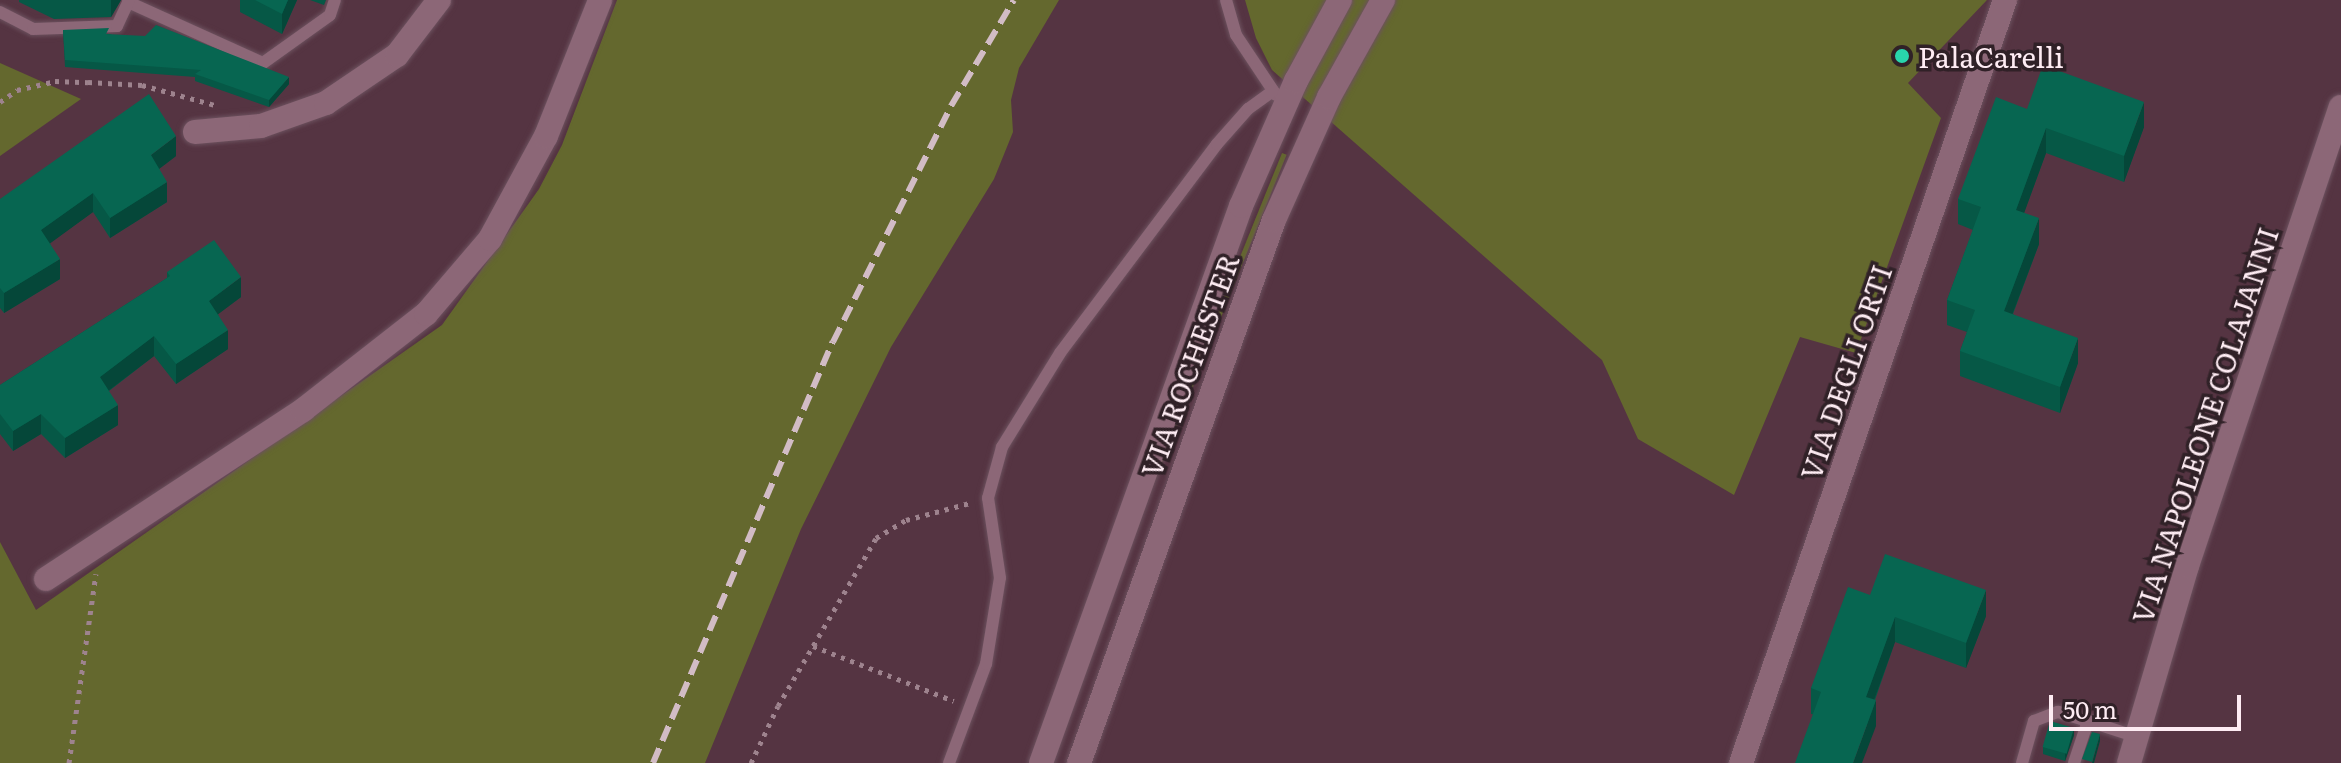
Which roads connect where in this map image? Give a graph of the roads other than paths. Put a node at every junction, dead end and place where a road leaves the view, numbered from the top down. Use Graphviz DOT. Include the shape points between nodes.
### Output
graph roads {
  1 [pos="335,0"];
  2 [pos="439,0"];
  3 [pos="600,0"];
  4 [pos="1226,0"];
  5 [pos="1340,0"];
  6 [pos="1383,0"];
  7 [pos="2005,0"];
  8 [pos="129,1"];
  9 [pos="0,12"];
  10 [pos="1279,99"];
  11 [pos="2341,107"];
  12 [pos="195,132"];
  13 [pos="46,579"];
  14 [pos="2088,721"];
  15 [pos="2137,737"];
  16 [pos="949,763"];
  17 [pos="1041,763"];
  18 [pos="1079,763"];
  19 [pos="1741,763"];
  20 [pos="2022,763"];
  21 [pos="2074,763"];
  22 [pos="2129,763"];
  1 -- 8 [label="lane" via="330,15 263,63"];
  2 -- 12 [label="street" via="397,55 326,103 261,126"];
  3 -- 13 [label="street" via="546,136 490,239 426,314 303,410"];
  4 -- 10 [label="lane" via="1236,35"];
  5 -- 10 [label="street, VIA ROCHESTER"];
  6 -- 18 [label="street, VIA ROCHESTER" via="1329,97 1274,220"];
  7 -- 19 [label="street, VIA DEGLI ORTI"];
  8 -- 9 [label="lane" via="117,26 33,29"];
  10 -- 16 [label="lane" via="1248,109 1217,144 1060,353 1002,447 988,498 1000,578 986,664"];
  10 -- 17 [label="street, VIA ROCHESTER"];
  11 -- 15 [label="street, VIA NAPOLEONE COLAJANNI" via="2187,566"];
  14 -- 15 [label="lane"];
  14 -- 20 [label="lane" via="2058,712 2034,721"];
  14 -- 21 [label="lane"];
  15 -- 22 [label="street, VIA NAPOLEONE COLAJANNI"];
}
